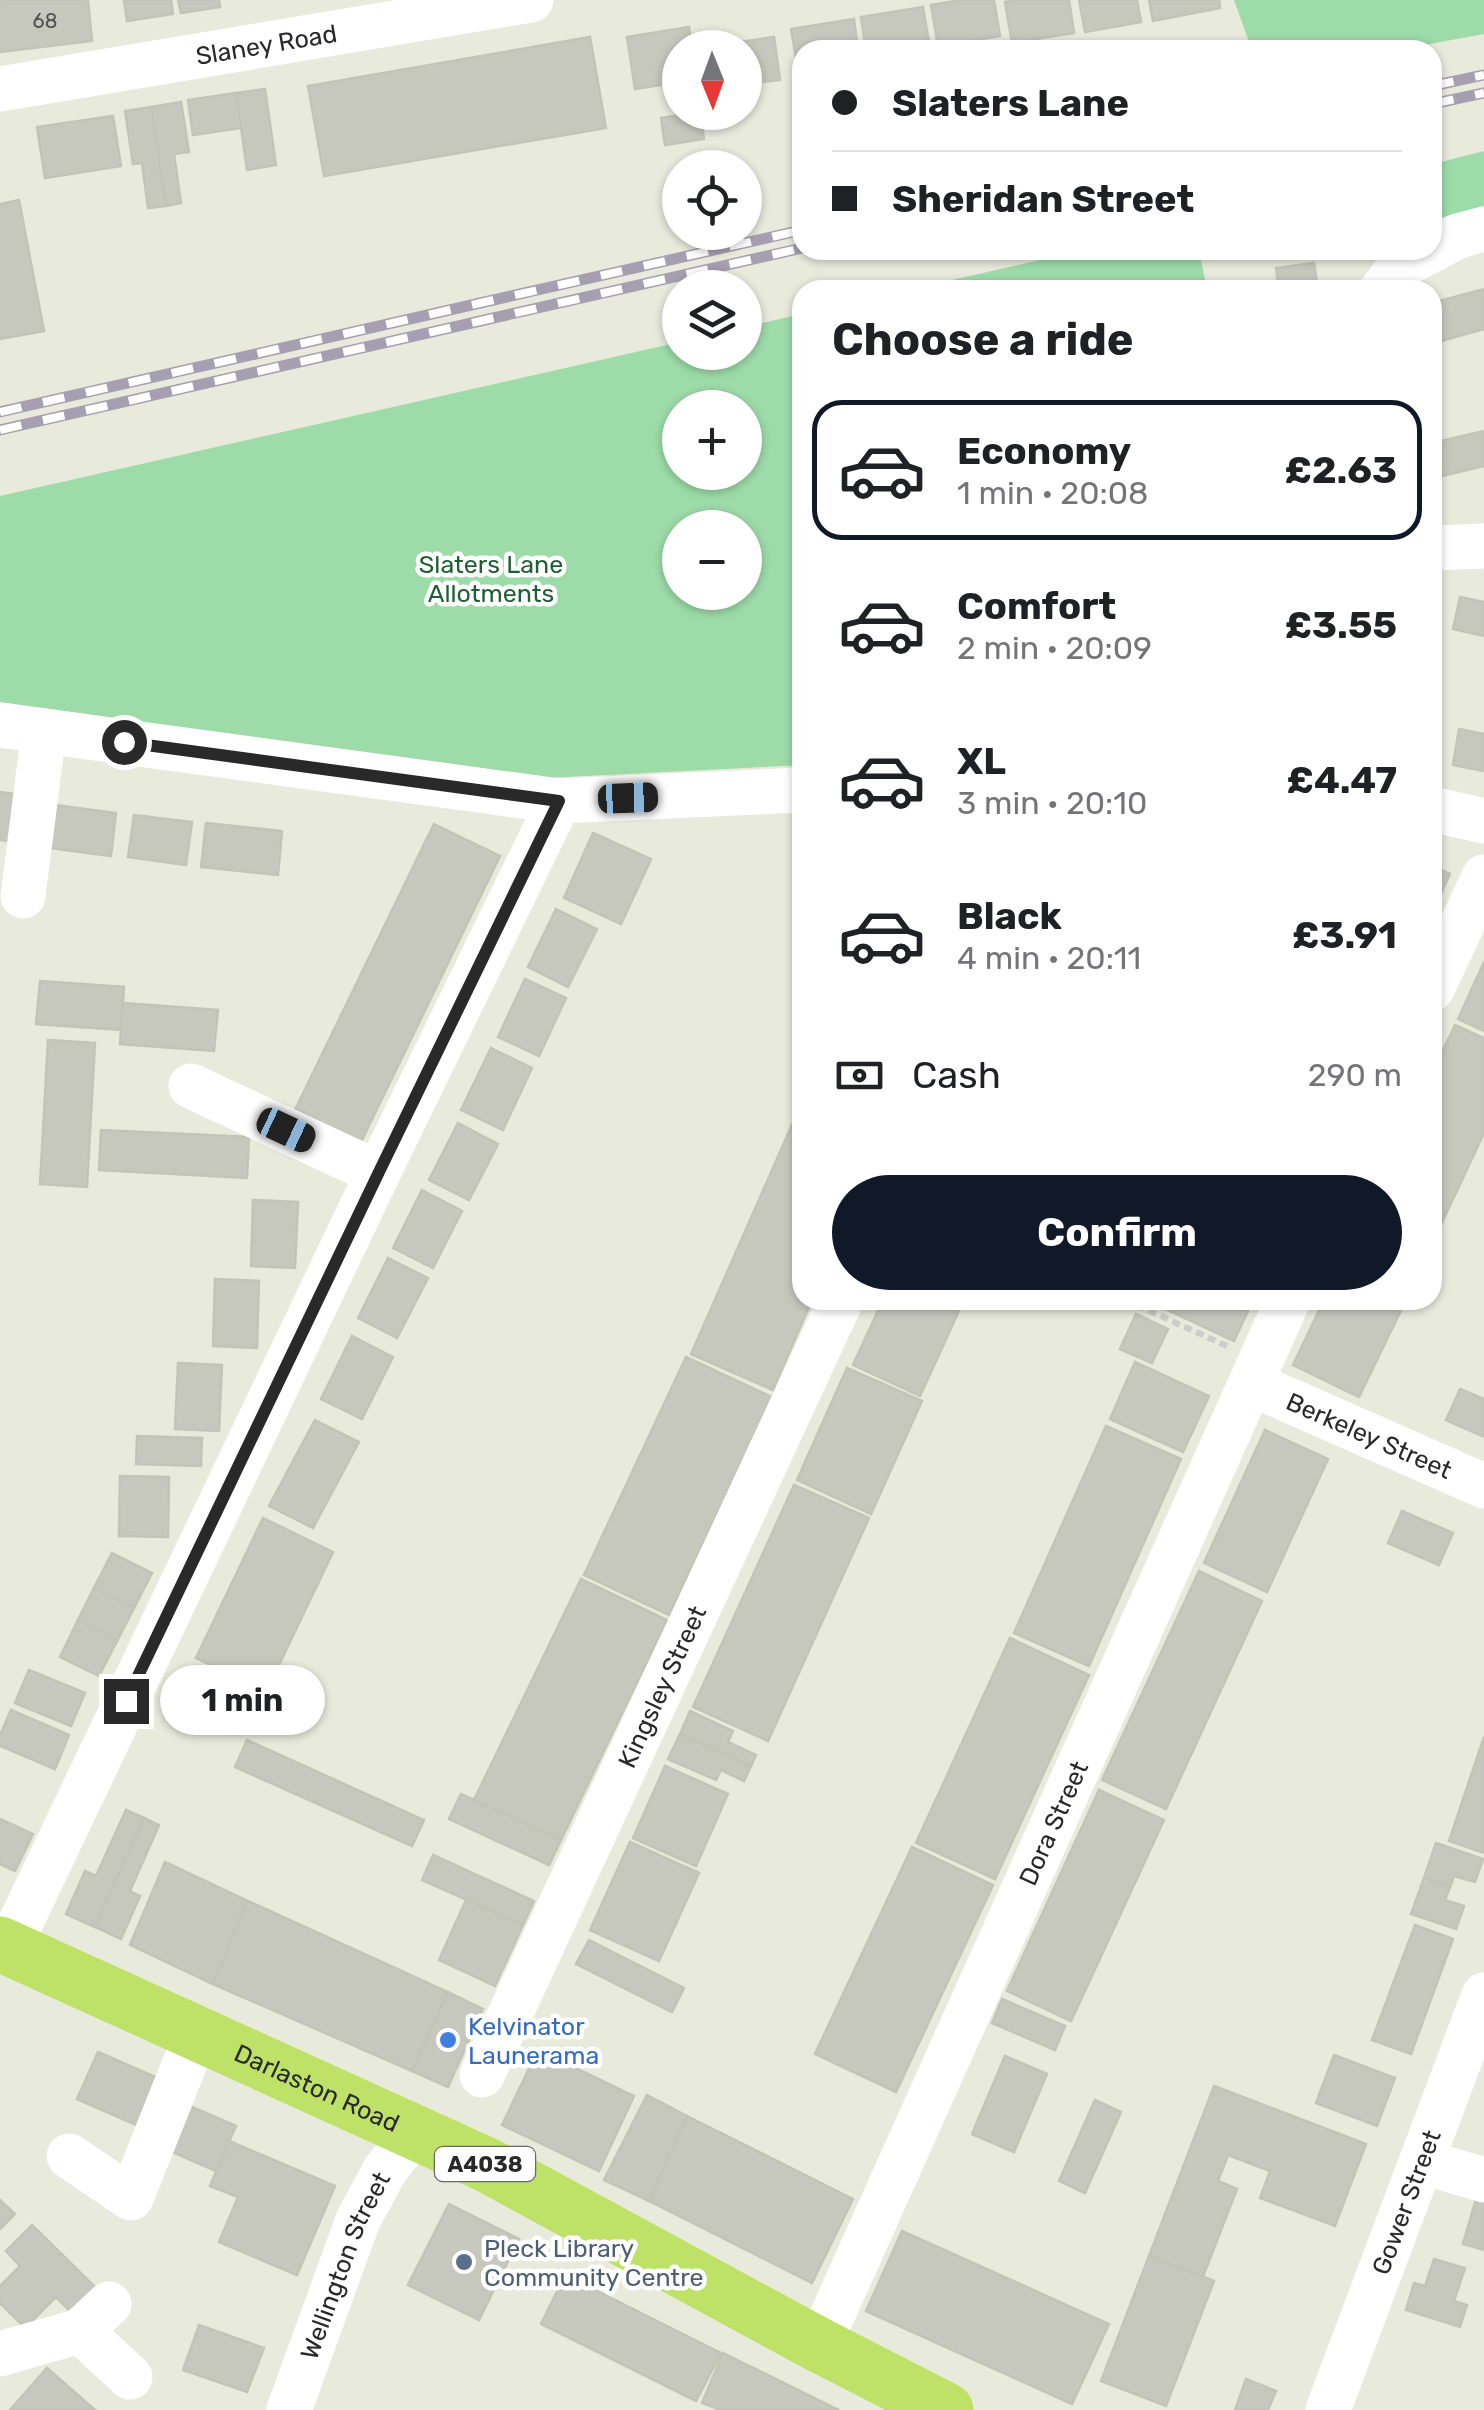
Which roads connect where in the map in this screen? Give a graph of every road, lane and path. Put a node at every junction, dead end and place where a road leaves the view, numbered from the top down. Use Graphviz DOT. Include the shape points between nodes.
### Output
graph roads {
  1 [pos="531,0"];
  2 [pos="0,88"];
  3 [pos="1484,229"];
  4 [pos="1442,245"];
  5 [pos="1413,260"];
  6 [pos="1389,280"];
  7 [pos="1484,546"];
  8 [pos="1442,548"];
  9 [pos="22,728"];
  10 [pos="792,790"];
  11 [pos="559,801"];
  12 [pos="1442,811"];
  13 [pos="1484,821"];
  14 [pos="1484,877"];
  15 [pos="23,896"];
  16 [pos="1442,967"];
  17 [pos="191,1086"];
  18 [pos="378,1174"];
  19 [pos="836,1310"];
  20 [pos="1144,1310"];
  21 [pos="1284,1310"];
  22 [pos="1256,1372"];
  23 [pos="1484,1486"];
  24 [pos="5,1946"];
  25 [pos="1484,1996"];
  26 [pos="197,2034"];
  27 [pos="482,2075"];
  28 [pos="415,2132"];
  29 [pos="69,2156"];
  30 [pos="1422,2162"];
  31 [pos="1484,2180"];
  32 [pos="819,2345"];
  33 [pos="0,2354"];
  34 [pos="130,2377"];
  35 [pos="289,2410"];
  36 [pos="946,2410"];
  37 [pos="1328,2410"];
  1 -- 2 [label="street, Slaney Road"];
  3 -- 4 [label="street"];
  5 -- 6 [label="street"];
  7 -- 8 [label="street"];
  9 -- 11 [label="street"];
  9 -- 15 [label="street"];
  10 -- 11 [label="street"];
  11 -- 18 [label="street"];
  12 -- 13 [label="street"];
  14 -- 16 [label="street"];
  17 -- 18 [label="street" via="278,1146"];
  18 -- 24 [label="street"];
  19 -- 27 [label="street, Kingsley Street"];
  20 -- 22 [label="path"];
  21 -- 22 [label="street, Dora Street"];
  22 -- 23 [label="street, Berkeley Street"];
  22 -- 32 [label="street, Dora Street"];
  24 -- 26 [label="main road, Darlaston Road / A4038"];
  25 -- 30 [label="street, Gower Street"];
  26 -- 28 [label="main road, Darlaston Road / A4038"];
  26 -- 29 [label="street" via="131,2198"];
  28 -- 32 [label="main road, Darlaston Road / A4038"];
  28 -- 35 [label="street, Wellington Street" via="358,2220"];
  30 -- 31 [label="street"];
  30 -- 37 [label="street, Gower Street"];
  32 -- 36 [label="main road, Darlaston Road / A4038"];
  33 -- 34 [label="street" via="94,2318"];
}
